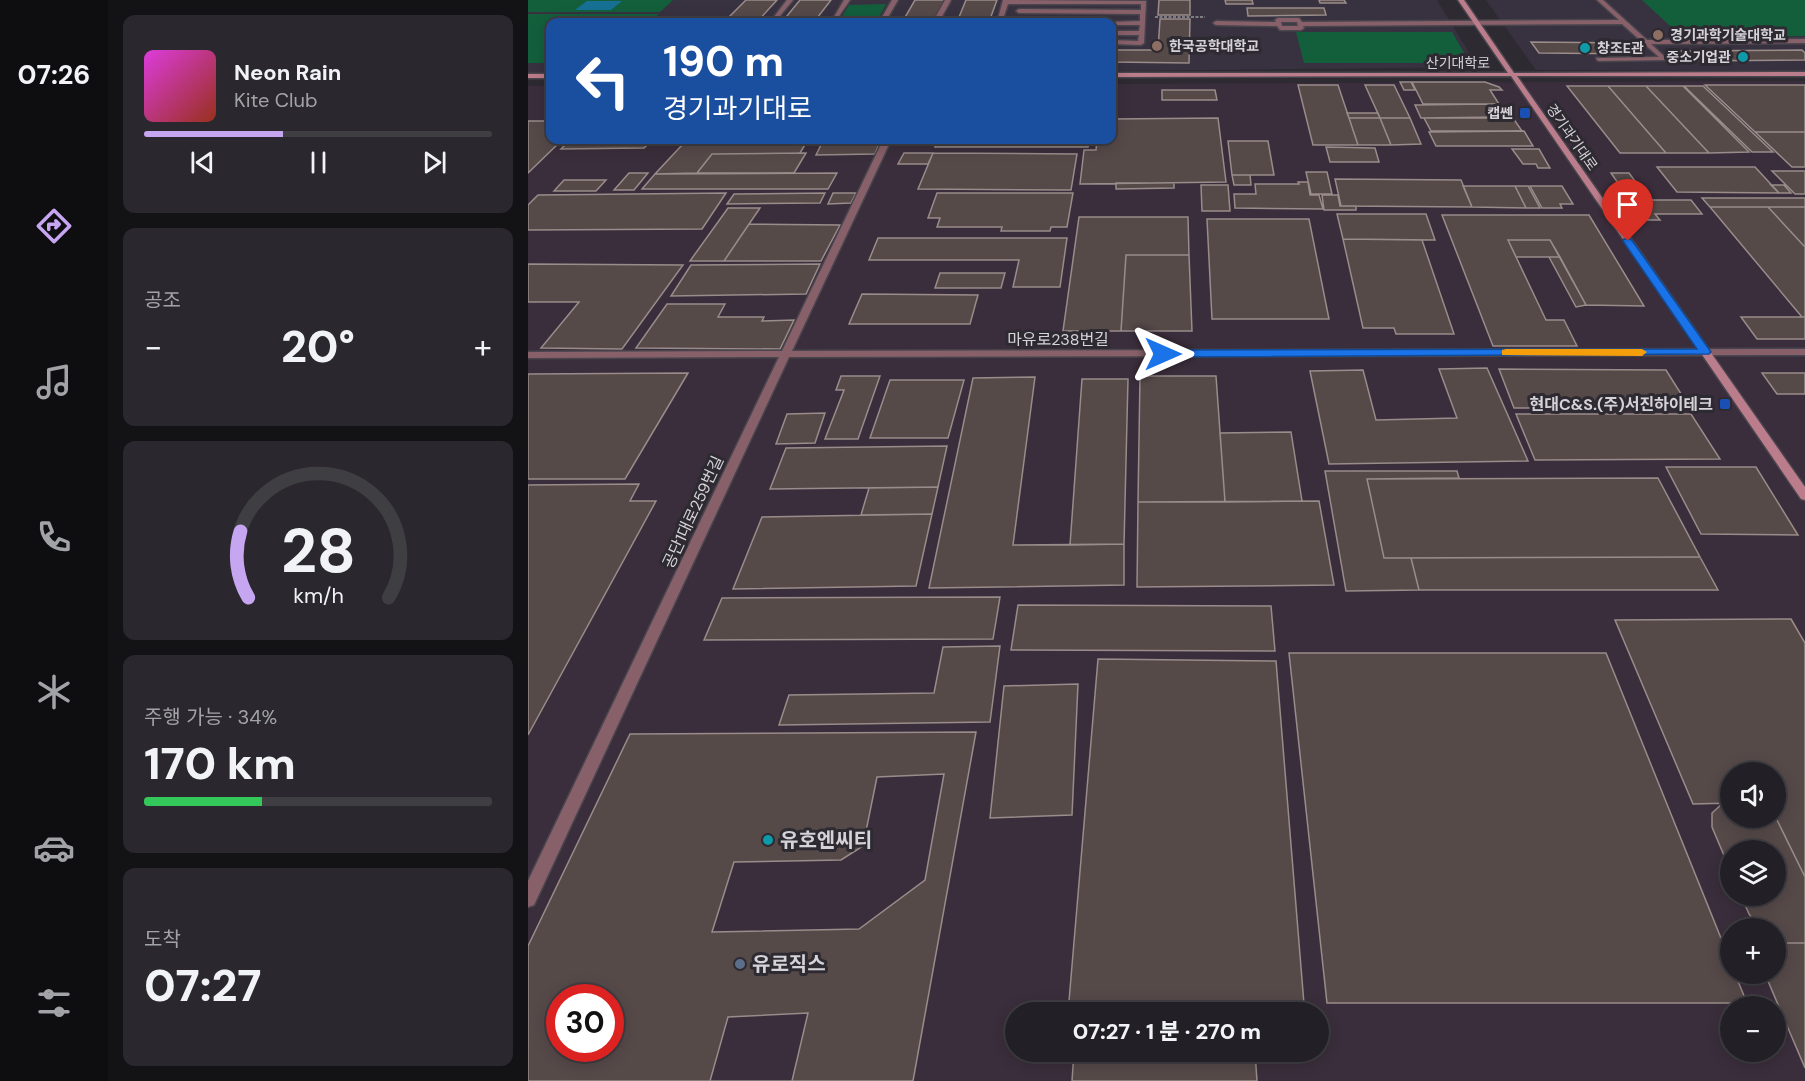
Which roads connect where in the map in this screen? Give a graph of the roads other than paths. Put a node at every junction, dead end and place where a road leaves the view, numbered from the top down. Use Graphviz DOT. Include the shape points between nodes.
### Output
graph roads {
  1 [pos="790,0"];
  2 [pos="847,0"];
  3 [pos="895,0"];
  4 [pos="948,0"];
  5 [pos="1146,0"];
  6 [pos="1461,0"];
  7 [pos="1600,0"];
  8 [pos="1006,1"];
  9 [pos="1021,1"];
  10 [pos="1019,11"];
  11 [pos="1143,17"];
  12 [pos="775,18"];
  13 [pos="836,18"];
  14 [pos="885,18"];
  15 [pos="939,18"];
  16 [pos="1000,18"];
  17 [pos="1018,18"];
  18 [pos="1116,22"];
  19 [pos="1624,22"];
  20 [pos="1216,23"];
  21 [pos="1477,23"];
  22 [pos="1116,33"];
  23 [pos="1141,33"];
  24 [pos="1116,42"];
  25 [pos="1646,42"];
  26 [pos="1805,42"];
  27 [pos="1116,47"];
  28 [pos="1599,59"];
  29 [pos="1805,74"];
  30 [pos="1116,75"];
  31 [pos="1512,75"];
  32 [pos="528,76"];
  33 [pos="546,76"];
  34 [pos="885,144"];
  35 [pos="1705,352"];
  36 [pos="1805,352"];
  37 [pos="528,355"];
  38 [pos="786,355"];
  39 [pos="1805,496"];
  40 [pos="528,899"];
  1 -- 12 [label="street"];
  2 -- 13 [label="street"];
  3 -- 14 [label="street"];
  4 -- 15 [label="street"];
  5 -- 27 [label="street" via="1149,47"];
  6 -- 21 [label="street, 경기과기대로"];
  7 -- 19 [label="street"];
  8 -- 9 [label="street"];
  8 -- 16 [label="street"];
  9 -- 10 [label="street"];
  9 -- 11 [label="street" via="1144,2"];
  10 -- 11 [label="street"];
  10 -- 17 [label="street"];
  11 -- 18 [label="street"];
  11 -- 23 [label="street"];
  19 -- 21 [label="street"];
  19 -- 25 [label="street"];
  20 -- 21 [label="street"];
  21 -- 31 [label="street, 경기과기대로"];
  22 -- 23 [label="street"];
  23 -- 24 [label="street" via="1141,43"];
  25 -- 26 [label="street"];
  25 -- 28 [label="street" via="1664,59"];
  29 -- 31 [label="street, 산기대학로"];
  30 -- 31 [label="street, 산기대학로"];
  31 -- 35 [label="street, 경기과기대로"];
  32 -- 33 [label="street"];
  34 -- 38 [label="street, 공단1대로259번길"];
  35 -- 36 [label="street, 마유로238번길"];
  35 -- 38 [label="street, 마유로238번길"];
  35 -- 39 [label="street, 경기과기대로"];
  37 -- 38 [label="street, 마유로238번길"];
  38 -- 40 [label="street, 공단1대로259번길"];
}
